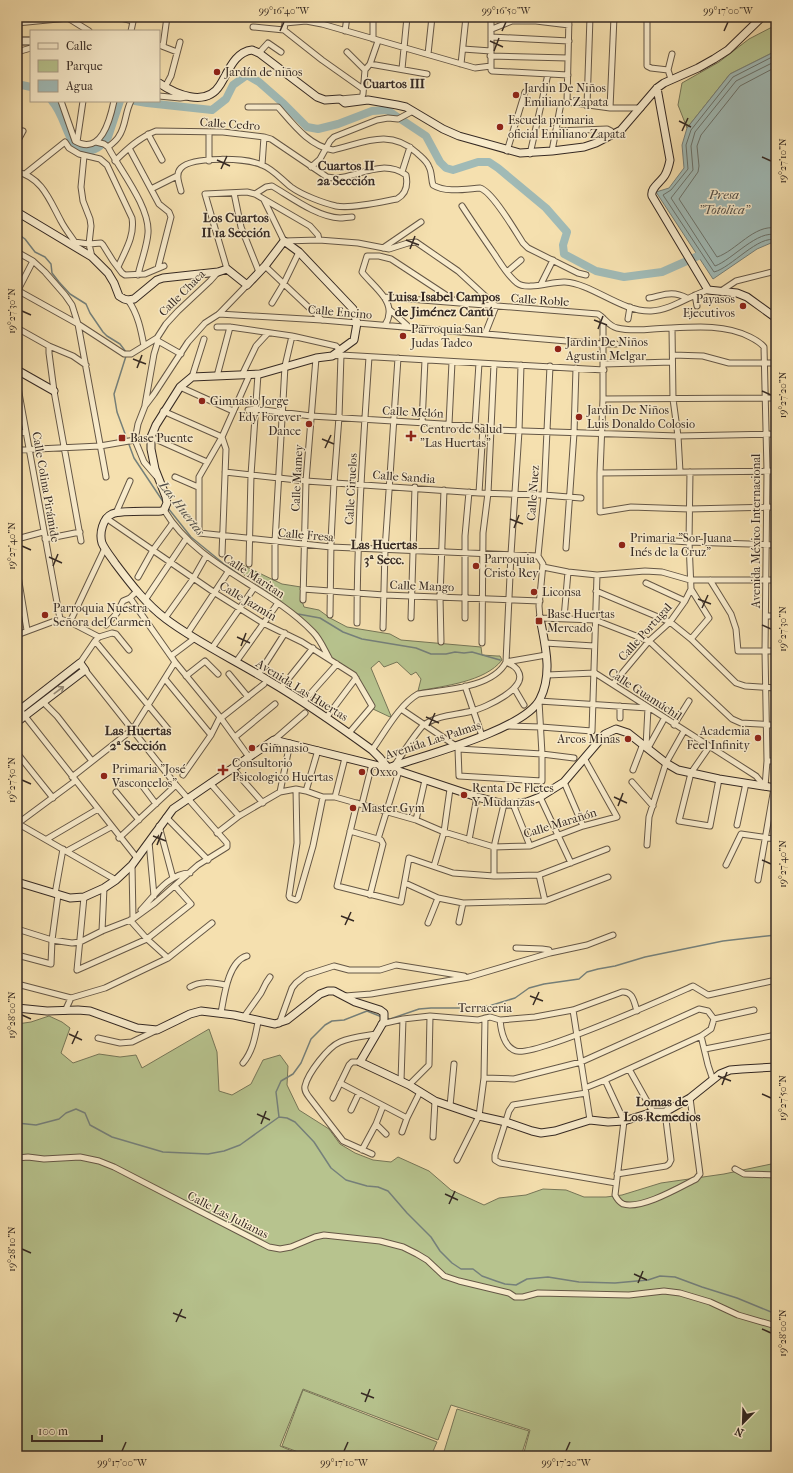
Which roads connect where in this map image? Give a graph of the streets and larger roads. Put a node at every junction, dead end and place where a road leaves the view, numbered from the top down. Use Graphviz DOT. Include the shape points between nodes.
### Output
graph roads {
  1 [pos="117,17"];
  2 [pos="167,17"];
  3 [pos="222,17"];
  4 [pos="323,17"];
  5 [pos="347,17"];
  6 [pos="373,17"];
  7 [pos="408,17"];
  8 [pos="432,17"];
  9 [pos="466,17"];
  10 [pos="491,17"];
  11 [pos="569,17"];
  12 [pos="590,17"];
  13 [pos="614,17"];
  14 [pos="647,17"];
  15 [pos="762,17"];
  16 [pos="236,18"];
  17 [pos="133,19"];
  18 [pos="306,19"];
  19 [pos="512,19"];
  20 [pos="536,19"];
  21 [pos="286,20"];
  22 [pos="17,23"];
  23 [pos="322,24"];
  24 [pos="569,25"];
  25 [pos="253,28"];
  26 [pos="492,29"];
  27 [pos="87,30"];
  28 [pos="131,30"];
  29 [pos="284,30"];
  30 [pos="345,31"];
  31 [pos="491,37"];
  32 [pos="30,40"];
  33 [pos="376,40"];
  34 [pos="17,41"];
  35 [pos="569,41"];
  36 [pos="180,42"];
  37 [pos="161,46"];
  38 [pos="403,47"];
  39 [pos="30,48"];
  40 [pos="463,49"];
  41 [pos="17,52"];
  42 [pos="177,52"];
  43 [pos="281,52"];
  44 [pos="347,52"];
  45 [pos="259,53"];
  46 [pos="490,53"];
  47 [pos="428,54"];
  48 [pos="672,54"];
  49 [pos="568,58"];
  50 [pos="370,64"];
  51 [pos="461,64"];
  52 [pos="491,66"];
  53 [pos="402,69"];
  54 [pos="365,70"];
  55 [pos="668,70"];
  56 [pos="427,74"];
  57 [pos="548,74"];
  58 [pos="568,75"];
  59 [pos="671,79"];
  60 [pos="162,85"];
  61 [pos="657,88"];
  62 [pos="363,89"];
  63 [pos="526,92"];
  64 [pos="160,96"];
  65 [pos="187,97"];
  66 [pos="340,99"];
  67 [pos="61,102"];
  68 [pos="83,102"];
  69 [pos="114,102"];
  70 [pos="130,102"];
  71 [pos="567,102"];
  72 [pos="587,106"];
  73 [pos="248,107"];
  74 [pos="610,108"];
  75 [pos="641,108"];
  76 [pos="413,111"];
  77 [pos="556,130"];
  78 [pos="20,132"];
  79 [pos="209,132"];
  80 [pos="148,134"];
  81 [pos="614,135"];
  82 [pos="264,136"];
  83 [pos="17,142"];
  84 [pos="77,142"];
  85 [pos="96,142"];
  86 [pos="108,147"];
  87 [pos="410,147"];
  88 [pos="129,148"];
  89 [pos="326,149"];
  90 [pos="506,151"];
  91 [pos="552,151"];
  92 [pos="530,154"];
  93 [pos="84,156"];
  94 [pos="162,160"];
  95 [pos="115,161"];
  96 [pos="209,161"];
  97 [pos="262,165"];
  98 [pos="311,167"];
  99 [pos="17,172"];
  100 [pos="402,172"];
  101 [pos="25,174"];
  102 [pos="177,176"];
  103 [pos="151,189"];
  104 [pos="181,191"];
  105 [pos="234,193"];
  106 [pos="255,194"];
  107 [pos="264,200"];
  108 [pos="462,206"];
  109 [pos="17,212"];
  110 [pos="352,217"];
  111 [pos="421,222"];
  112 [pos="319,240"];
  113 [pos="284,241"];
  114 [pos="74,242"];
  115 [pos="89,244"];
  116 [pos="383,248"];
  117 [pos="80,250"];
  118 [pos="17,252"];
  119 [pos="299,252"];
  120 [pos="92,257"];
  121 [pos="521,260"];
  122 [pos="553,260"];
  123 [pos="33,261"];
  124 [pos="164,266"];
  125 [pos="265,266"];
  126 [pos="118,267"];
  127 [pos="158,268"];
  128 [pos="227,269"];
  129 [pos="776,271"];
  130 [pos="218,272"];
  131 [pos="259,272"];
  132 [pos="507,272"];
  133 [pos="138,275"];
  134 [pos="586,275"];
  135 [pos="284,283"];
  136 [pos="541,284"];
  137 [pos="247,285"];
  138 [pos="708,290"];
  139 [pos="17,291"];
  140 [pos="721,291"];
  141 [pos="695,295"];
  142 [pos="384,297"];
  143 [pos="649,298"];
  144 [pos="687,298"];
  145 [pos="128,300"];
  146 [pos="457,302"];
  147 [pos="272,303"];
  148 [pos="496,306"];
  149 [pos="697,306"];
  150 [pos="630,307"];
  151 [pos="389,309"];
  152 [pos="220,314"];
  153 [pos="603,318"];
  154 [pos="776,318"];
  155 [pos="628,319"];
  156 [pos="322,320"];
  157 [pos="78,324"];
  158 [pos="357,324"];
  159 [pos="385,326"];
  160 [pos="217,327"];
  161 [pos="230,327"];
  162 [pos="410,327"];
  163 [pos="17,328"];
  164 [pos="672,328"];
  165 [pos="268,333"];
  166 [pos="485,334"];
  167 [pos="292,336"];
  168 [pos="204,339"];
  169 [pos="158,340"];
  170 [pos="602,344"];
  171 [pos="616,344"];
  172 [pos="50,346"];
  173 [pos="144,346"];
  174 [pos="340,353"];
  175 [pos="181,354"];
  176 [pos="672,355"];
  177 [pos="369,357"];
  178 [pos="316,358"];
  179 [pos="398,358"];
  180 [pos="425,360"];
  181 [pos="452,362"];
  182 [pos="672,362"];
  183 [pos="764,362"];
  184 [pos="479,363"];
  185 [pos="776,363"];
  186 [pos="494,364"];
  187 [pos="604,364"];
  188 [pos="86,365"];
  189 [pos="521,365"];
  190 [pos="285,366"];
  191 [pos="550,366"];
  192 [pos="576,368"];
  193 [pos="17,370"];
  194 [pos="604,370"];
  195 [pos="250,374"];
  196 [pos="258,374"];
  197 [pos="242,375"];
  198 [pos="218,376"];
  199 [pos="192,377"];
  200 [pos="17,382"];
  201 [pos="180,387"];
  202 [pos="54,391"];
  203 [pos="776,398"];
  204 [pos="603,399"];
  205 [pos="673,399"];
  206 [pos="764,399"];
  207 [pos="19,406"];
  208 [pos="145,406"];
  209 [pos="248,410"];
  210 [pos="256,410"];
  211 [pos="163,411"];
  212 [pos="233,411"];
  213 [pos="283,412"];
  214 [pos="311,416"];
  215 [pos="339,417"];
  216 [pos="365,419"];
  217 [pos="394,421"];
  218 [pos="422,423"];
  219 [pos="449,424"];
  220 [pos="475,426"];
  221 [pos="483,428"];
  222 [pos="491,430"];
  223 [pos="519,431"];
  224 [pos="17,432"];
  225 [pos="547,432"];
  226 [pos="26,433"];
  227 [pos="574,433"];
  228 [pos="602,434"];
  229 [pos="766,434"];
  230 [pos="776,434"];
  231 [pos="678,436"];
  232 [pos="151,437"];
  233 [pos="222,437"];
  234 [pos="134,440"];
  235 [pos="100,446"];
  236 [pos="482,447"];
  237 [pos="65,448"];
  238 [pos="490,448"];
  239 [pos="17,450"];
  240 [pos="30,450"];
  241 [pos="207,462"];
  242 [pos="776,471"];
  243 [pos="225,472"];
  244 [pos="600,472"];
  245 [pos="680,472"];
  246 [pos="690,472"];
  247 [pos="767,472"];
  248 [pos="251,475"];
  249 [pos="106,477"];
  250 [pos="175,477"];
  251 [pos="159,478"];
  252 [pos="278,478"];
  253 [pos="130,481"];
  254 [pos="306,481"];
  255 [pos="334,483"];
  256 [pos="360,484"];
  257 [pos="389,486"];
  258 [pos="198,487"];
  259 [pos="415,487"];
  260 [pos="444,490"];
  261 [pos="469,492"];
  262 [pos="479,493"];
  263 [pos="488,493"];
  264 [pos="516,493"];
  265 [pos="544,494"];
  266 [pos="569,497"];
  267 [pos="581,498"];
  268 [pos="165,507"];
  269 [pos="766,507"];
  270 [pos="776,507"];
  271 [pos="689,509"];
  272 [pos="116,513"];
  273 [pos="106,518"];
  274 [pos="172,524"];
  275 [pos="43,532"];
  276 [pos="80,532"];
  277 [pos="223,536"];
  278 [pos="17,539"];
  279 [pos="45,539"];
  280 [pos="186,539"];
  281 [pos="250,539"];
  282 [pos="648,539"];
  283 [pos="81,541"];
  284 [pos="275,542"];
  285 [pos="689,542"];
  286 [pos="304,545"];
  287 [pos="767,545"];
  288 [pos="776,545"];
  289 [pos="331,547"];
  290 [pos="105,548"];
  291 [pos="566,548"];
  292 [pos="358,549"];
  293 [pos="153,550"];
  294 [pos="385,550"];
  295 [pos="413,551"];
  296 [pos="441,553"];
  297 [pos="222,554"];
  298 [pos="466,554"];
  299 [pos="484,554"];
  300 [pos="511,554"];
  301 [pos="206,556"];
  302 [pos="538,556"];
  303 [pos="171,563"];
  304 [pos="250,564"];
  305 [pos="543,567"];
  306 [pos="17,570"];
  307 [pos="228,572"];
  308 [pos="568,572"];
  309 [pos="597,575"];
  310 [pos="138,577"];
  311 [pos="275,577"];
  312 [pos="193,579"];
  313 [pos="767,579"];
  314 [pos="690,580"];
  315 [pos="710,580"];
  316 [pos="776,580"];
  317 [pos="646,583"];
  318 [pos="254,588"];
  319 [pos="303,589"];
  320 [pos="691,589"];
  321 [pos="137,591"];
  322 [pos="596,591"];
  323 [pos="330,592"];
  324 [pos="215,593"];
  325 [pos="357,593"];
  326 [pos="384,595"];
  327 [pos="411,596"];
  328 [pos="440,596"];
  329 [pos="130,598"];
  330 [pos="466,598"];
  331 [pos="483,599"];
  332 [pos="509,599"];
  333 [pos="145,600"];
  334 [pos="303,600"];
  335 [pos="540,601"];
  336 [pos="685,601"];
  337 [pos="278,603"];
  338 [pos="239,608"];
  339 [pos="330,615"];
  340 [pos="767,616"];
  341 [pos="776,616"];
  342 [pos="165,618"];
  343 [pos="411,618"];
  344 [pos="465,618"];
  345 [pos="540,618"];
  346 [pos="564,618"];
  347 [pos="60,619"];
  348 [pos="595,620"];
  349 [pos="70,622"];
  350 [pos="670,622"];
  351 [pos="263,623"];
  352 [pos="357,623"];
  353 [pos="106,625"];
  354 [pos="382,628"];
  355 [pos="27,630"];
  356 [pos="285,633"];
  357 [pos="17,634"];
  358 [pos="187,634"];
  359 [pos="195,638"];
  360 [pos="97,639"];
  361 [pos="691,639"];
  362 [pos="649,641"];
  363 [pos="441,642"];
  364 [pos="482,643"];
  365 [pos="545,643"];
  366 [pos="594,646"];
  367 [pos="212,648"];
  368 [pos="314,648"];
  369 [pos="129,650"];
  370 [pos="766,651"];
  371 [pos="776,651"];
  372 [pos="546,655"];
  373 [pos="171,656"];
  374 [pos="331,660"];
  375 [pos="175,662"];
  376 [pos="236,662"];
  377 [pos="506,662"];
  378 [pos="80,663"];
  379 [pos="337,664"];
  380 [pos="85,670"];
  381 [pos="595,673"];
  382 [pos="218,674"];
  383 [pos="229,674"];
  384 [pos="258,675"];
  385 [pos="547,675"];
  386 [pos="186,676"];
  387 [pos="356,678"];
  388 [pos="165,679"];
  389 [pos="264,684"];
  390 [pos="613,684"];
  391 [pos="465,686"];
  392 [pos="281,688"];
  393 [pos="514,688"];
  394 [pos="766,688"];
  395 [pos="776,688"];
  396 [pos="248,697"];
  397 [pos="539,701"];
  398 [pos="689,701"];
  399 [pos="43,702"];
  400 [pos="303,702"];
  401 [pos="274,704"];
  402 [pos="594,704"];
  403 [pos="147,705"];
  404 [pos="524,705"];
  405 [pos="620,706"];
  406 [pos="648,708"];
  407 [pos="18,709"];
  408 [pos="401,709"];
  409 [pos="474,711"];
  410 [pos="305,713"];
  411 [pos="25,716"];
  412 [pos="220,717"];
  413 [pos="326,718"];
  414 [pos="620,718"];
  415 [pos="664,719"];
  416 [pos="17,722"];
  417 [pos="424,724"];
  418 [pos="674,725"];
  419 [pos="766,725"];
  420 [pos="776,725"];
  421 [pos="506,726"];
  422 [pos="541,727"];
  423 [pos="133,729"];
  424 [pos="168,729"];
  425 [pos="684,731"];
  426 [pos="350,733"];
  427 [pos="211,736"];
  428 [pos="482,736"];
  429 [pos="234,737"];
  430 [pos="274,740"];
  431 [pos="290,743"];
  432 [pos="646,746"];
  433 [pos="457,747"];
  434 [pos="709,747"];
  435 [pos="318,750"];
  436 [pos="372,750"];
  437 [pos="17,753"];
  438 [pos="542,754"];
  439 [pos="249,757"];
  440 [pos="345,758"];
  441 [pos="574,758"];
  442 [pos="584,758"];
  443 [pos="92,761"];
  444 [pos="767,761"];
  445 [pos="776,761"];
  446 [pos="666,763"];
  447 [pos="372,764"];
  448 [pos="233,769"];
  449 [pos="393,769"];
  450 [pos="633,770"];
  451 [pos="691,773"];
  452 [pos="183,775"];
  453 [pos="74,779"];
  454 [pos="719,779"];
  455 [pos="425,780"];
  456 [pos="564,782"];
  457 [pos="632,782"];
  458 [pos="210,783"];
  459 [pos="746,783"];
  460 [pos="141,784"];
  461 [pos="176,785"];
  462 [pos="765,786"];
  463 [pos="775,788"];
  464 [pos="450,789"];
  465 [pos="296,790"];
  466 [pos="306,791"];
  467 [pos="116,792"];
  468 [pos="280,792"];
  469 [pos="323,797"];
  470 [pos="335,797"];
  471 [pos="477,797"];
  472 [pos="540,797"];
  473 [pos="53,798"];
  474 [pos="187,798"];
  475 [pos="262,803"];
  476 [pos="156,804"];
  477 [pos="359,804"];
  478 [pos="504,804"];
  479 [pos="513,804"];
  480 [pos="653,806"];
  481 [pos="98,809"];
  482 [pos="387,812"];
  483 [pos="239,816"];
  484 [pos="166,817"];
  485 [pos="139,820"];
  486 [pos="416,820"];
  487 [pos="17,823"];
  488 [pos="737,825"];
  489 [pos="159,826"];
  490 [pos="583,826"];
  491 [pos="111,827"];
  492 [pos="350,831"];
  493 [pos="444,832"];
  494 [pos="218,833"];
  495 [pos="558,836"];
  496 [pos="119,838"];
  497 [pos="766,838"];
  498 [pos="47,839"];
  499 [pos="776,839"];
  500 [pos="469,840"];
  501 [pos="380,841"];
  502 [pos="149,842"];
  503 [pos="646,845"];
  504 [pos="494,846"];
  505 [pos="530,846"];
  506 [pos="607,849"];
  507 [pos="65,850"];
  508 [pos="208,860"];
  509 [pos="134,862"];
  510 [pos="571,863"];
  511 [pos="434,866"];
  512 [pos="726,866"];
  513 [pos="190,873"];
  514 [pos="539,875"];
  515 [pos="494,876"];
  516 [pos="608,877"];
  517 [pos="172,878"];
  518 [pos="116,880"];
  519 [pos="758,880"];
  520 [pos="17,882"];
  521 [pos="405,883"];
  522 [pos="175,886"];
  523 [pos="104,888"];
  524 [pos="57,894"];
  525 [pos="370,895"];
  526 [pos="154,896"];
  527 [pos="84,897"];
  528 [pos="438,898"];
  529 [pos="545,901"];
  530 [pos="463,903"];
  531 [pos="132,920"];
  532 [pos="459,922"];
  533 [pos="212,923"];
  534 [pos="428,923"];
  535 [pos="17,929"];
  536 [pos="102,931"];
  537 [pos="613,936"];
  538 [pos="147,939"];
  539 [pos="52,940"];
  540 [pos="80,942"];
  541 [pos="516,948"];
  542 [pos="550,953"];
  543 [pos="17,955"];
  544 [pos="246,956"];
  545 [pos="168,958"];
  546 [pos="270,977"];
  547 [pos="469,977"];
  548 [pos="776,980"];
  549 [pos="17,984"];
  550 [pos="226,985"];
  551 [pos="190,987"];
  552 [pos="345,996"];
  553 [pos="71,998"];
  554 [pos="17,1008"];
  555 [pos="573,1010"];
  556 [pos="637,1010"];
  557 [pos="754,1010"];
  558 [pos="65,1011"];
  559 [pos="221,1013"];
  560 [pos="430,1016"];
  561 [pos="244,1017"];
  562 [pos="485,1018"];
  563 [pos="403,1019"];
  564 [pos="383,1020"];
  565 [pos="500,1020"];
  566 [pos="714,1020"];
  567 [pos="258,1022"];
  568 [pos="279,1024"];
  569 [pos="157,1030"];
  570 [pos="376,1034"];
  571 [pos="578,1034"];
  572 [pos="776,1035"];
  573 [pos="701,1036"];
  574 [pos="98,1038"];
  575 [pos="705,1049"];
  576 [pos="360,1062"];
  577 [pos="581,1062"];
  578 [pos="243,1063"];
  579 [pos="454,1064"];
  580 [pos="776,1067"];
  581 [pos="629,1069"];
  582 [pos="484,1078"];
  583 [pos="605,1080"];
  584 [pos="713,1080"];
  585 [pos="400,1081"];
  586 [pos="340,1083"];
  587 [pos="409,1085"];
  588 [pos="586,1091"];
  589 [pos="420,1092"];
  590 [pos="358,1093"];
  591 [pos="334,1098"];
  592 [pos="690,1098"];
  593 [pos="435,1101"];
  594 [pos="383,1106"];
  595 [pos="450,1106"];
  596 [pos="351,1110"];
  597 [pos="653,1112"];
  598 [pos="665,1112"];
  599 [pos="479,1116"];
  600 [pos="407,1118"];
  601 [pos="590,1120"];
  602 [pos="624,1120"];
  603 [pos="506,1122"];
  604 [pos="376,1124"];
  605 [pos="402,1132"];
  606 [pos="386,1134"];
  607 [pos="433,1137"];
  608 [pos="362,1150"];
  609 [pos="372,1154"];
  610 [pos="17,1158"];
  611 [pos="457,1160"];
  612 [pos="735,1169"];
  613 [pos="617,1174"];
  614 [pos="776,1175"];
  615 [pos="616,1183"];
  616 [pos="776,1326"];
  1 -- 17 [label="street"];
  2 -- 37 [label="street"];
  3 -- 16 [label="street"];
  4 -- 23 [label="street"];
  5 -- 30 [label="street"];
  6 -- 33 [label="street"];
  7 -- 38 [label="street"];
  8 -- 47 [label="street"];
  9 -- 40 [label="street"];
  10 -- 26 [label="street"];
  11 -- 24 [label="street"];
  12 -- 72 [label="street"];
  13 -- 74 [label="street"];
  14 -- 55 [label="street" via="647,66"];
  15 -- 59 [label="street" via="728,50 698,68"];
  17 -- 28 [label="street"];
  18 -- 21 [label="street"];
  18 -- 23 [label="street"];
  19 -- 20 [label="street"];
  19 -- 26 [label="street"];
  20 -- 24 [label="street"];
  21 -- 29 [label="street"];
  22 -- 27 [label="street" via="68,18"];
  23 -- 30 [label="street"];
  24 -- 35 [label="street"];
  25 -- 29 [label="street"];
  26 -- 31 [label="street"];
  29 -- 62 [label="street"];
  30 -- 33 [label="street"];
  31 -- 35 [label="street"];
  31 -- 46 [label="street"];
  32 -- 34 [label="street"];
  33 -- 38 [label="street"];
  33 -- 50 [label="street"];
  35 -- 49 [label="street"];
  36 -- 42 [label="street"];
  37 -- 42 [label="street"];
  38 -- 47 [label="street"];
  38 -- 53 [label="street"];
  39 -- 41 [label="street"];
  40 -- 46 [label="street"];
  40 -- 51 [label="street"];
  42 -- 60 [label="street" via="171,76"];
  43 -- 45 [label="street" via="268,43"];
  44 -- 54 [label="street"];
  45 -- 65 [label="street" via="252,50 244,52 230,67 220,86 213,93"];
  45 -- 66 [label="street" via="317,97 325,100"];
  46 -- 49 [label="street"];
  46 -- 52 [label="street"];
  47 -- 51 [label="street"];
  48 -- 55 [label="street"];
  49 -- 58 [label="street"];
  50 -- 53 [label="street"];
  50 -- 54 [label="street"];
  51 -- 52 [label="street" via="475,68"];
  52 -- 57 [label="street" via="492,71 499,73"];
  53 -- 56 [label="street"];
  54 -- 62 [label="street"];
  55 -- 59 [label="street"];
  57 -- 58 [label="street"];
  57 -- 92 [label="street"];
  58 -- 71 [label="street"];
  59 -- 61 [label="street"];
  60 -- 65 [label="street"];
  61 -- 75 [label="street"];
  61 -- 138 [label="street" via="670,160 666,174 652,190 652,196"];
  62 -- 66 [label="street" via="362,97"];
  63 -- 90 [label="street"];
  64 -- 65 [label="street"];
  66 -- 76 [label="street" via="345,103 368,100 397,105"];
  67 -- 84 [label="street" via="74,141"];
  68 -- 84 [label="street"];
  69 -- 85 [label="street" via="106,128"];
  70 -- 86 [label="street" via="121,132"];
  71 -- 72 [label="street"];
  71 -- 77 [label="street" via="560,105"];
  72 -- 74 [label="street"];
  73 -- 89 [label="street" via="278,107 303,135"];
  74 -- 75 [label="street"];
  75 -- 81 [label="street"];
  76 -- 89 [label="street" via="405,117 377,120 334,137"];
  76 -- 90 [label="street" via="459,136"];
  77 -- 81 [label="street" via="607,130"];
  77 -- 91 [label="street"];
  78 -- 83 [label="street"];
  79 -- 80 [label="street, Calle Cedro" via="156,131"];
  79 -- 82 [label="street, Calle Cedro"];
  79 -- 96 [label="street"];
  80 -- 88 [label="street, Calle Cedro"];
  80 -- 94 [label="street"];
  81 -- 91 [label="street" via="596,143"];
  82 -- 97 [label="street"];
  82 -- 98 [label="street, Calle Cedro" via="282,145"];
  84 -- 85 [label="street" via="89,145"];
  85 -- 86 [label="street"];
  86 -- 95 [label="street"];
  87 -- 89 [label="street" via="385,139 333,150"];
  87 -- 100 [label="street"];
  87 -- 122 [label="street" via="429,165 434,184 449,190 485,189 523,243"];
  88 -- 95 [label="street, Calle Cedro"];
  88 -- 103 [label="street"];
  89 -- 98 [label="street"];
  90 -- 92 [label="street"];
  91 -- 92 [label="street"];
  93 -- 101 [label="street" via="69,148 65,142"];
  93 -- 115 [label="street" via="81,187 90,218"];
  93 -- 126 [label="street" via="100,159 107,165 132,218 132,235"];
  95 -- 133 [label="street" via="142,204 148,221 148,233"];
  96 -- 97 [label="street" via="228,159"];
  96 -- 102 [label="street" via="190,163 181,168"];
  97 -- 100 [label="street" via="292,188 337,206 397,199 405,191 407,180"];
  98 -- 100 [label="street, Calle Cedro" via="332,178 378,168"];
  99 -- 101 [label="street"];
  101 -- 114 [label="street" via="42,187"];
  102 -- 103 [label="street"];
  102 -- 104 [label="street"];
  103 -- 127 [label="street" via="159,204 171,217"];
  105 -- 106 [label="street"];
  105 -- 128 [label="street" via="205,194"];
  105 -- 131 [label="street" via="241,226"];
  106 -- 107 [label="street"];
  106 -- 110 [label="street" via="272,186 328,216"];
  107 -- 112 [label="street" via="310,226"];
  107 -- 113 [label="street"];
  108 -- 132 [label="street"];
  109 -- 117 [label="street"];
  111 -- 116 [label="street"];
  112 -- 113 [label="street"];
  112 -- 116 [label="street"];
  113 -- 119 [label="street"];
  113 -- 125 [label="street"];
  114 -- 115 [label="street"];
  114 -- 117 [label="street"];
  115 -- 120 [label="street"];
  115 -- 126 [label="street" via="101,243"];
  116 -- 148 [label="street" via="389,250 408,243 420,243 458,271"];
  117 -- 120 [label="street"];
  118 -- 123 [label="street"];
  119 -- 135 [label="street"];
  119 -- 158 [label="street" via="353,309"];
  120 -- 145 [label="street" via="108,273 119,296"];
  121 -- 132 [label="street"];
  122 -- 134 [label="street"];
  122 -- 136 [label="street"];
  123 -- 139 [label="street"];
  123 -- 157 [label="street" via="72,305"];
  124 -- 127 [label="street"];
  125 -- 131 [label="street"];
  125 -- 135 [label="street"];
  126 -- 133 [label="street" via="125,275"];
  127 -- 133 [label="street"];
  128 -- 130 [label="street, Calle Chaca"];
  128 -- 137 [label="street"];
  129 -- 140 [label="street" via="736,281"];
  130 -- 145 [label="street" via="163,278 134,299"];
  130 -- 169 [label="street, Calle Chaca" via="166,324"];
  131 -- 137 [label="street"];
  132 -- 136 [label="street" via="517,283 524,286"];
  135 -- 147 [label="street"];
  135 -- 156 [label="street"];
  136 -- 150 [label="street" via="566,282"];
  137 -- 152 [label="street"];
  138 -- 140 [label="street"];
  138 -- 141 [label="street"];
  139 -- 157 [label="street"];
  140 -- 154 [label="street" via="747,297"];
  141 -- 144 [label="street"];
  141 -- 149 [label="street"];
  142 -- 146 [label="street, Calle Roble"];
  142 -- 146 [label="street" via="362,272 367,256 391,259"];
  142 -- 151 [label="street"];
  143 -- 144 [label="street" via="672,293"];
  144 -- 150 [label="street" via="653,311 641,311"];
  145 -- 173 [label="street" via="139,322"];
  146 -- 148 [label="street, Calle Roble"];
  148 -- 153 [label="street, Calle Roble" via="598,314"];
  148 -- 166 [label="street"];
  150 -- 155 [label="street"];
  151 -- 159 [label="street"];
  151 -- 162 [label="street"];
  152 -- 156 [label="street, Calle Encino"];
  152 -- 175 [label="street" via="205,323"];
  153 -- 164 [label="street" via="609,325 620,329"];
  153 -- 170 [label="street"];
  156 -- 158 [label="street, Calle Encino"];
  157 -- 173 [label="street" via="126,354 131,354"];
  157 -- 188 [label="street"];
  158 -- 159 [label="street, Calle Encino"];
  158 -- 174 [label="street" via="354,340"];
  159 -- 162 [label="street, Calle Encino"];
  160 -- 161 [label="street"];
  161 -- 165 [label="street"];
  161 -- 198 [label="street"];
  162 -- 166 [label="street, Calle Encino"];
  163 -- 172 [label="street"];
  164 -- 176 [label="street"];
  164 -- 183 [label="street, Avenida México Internacional" via="730,329 759,341 764,347"];
  165 -- 167 [label="street"];
  165 -- 197 [label="street" via="256,346"];
  166 -- 170 [label="street, Calle Encino"];
  167 -- 174 [label="street" via="336,346"];
  167 -- 190 [label="street"];
  168 -- 199 [label="street"];
  169 -- 173 [label="street"];
  169 -- 175 [label="street"];
  169 -- 208 [label="street"];
  170 -- 171 [label="street, Calle Encino"];
  170 -- 187 [label="street"];
  172 -- 188 [label="street"];
  172 -- 202 [label="street"];
  174 -- 177 [label="street"];
  174 -- 178 [label="street"];
  174 -- 215 [label="street"];
  175 -- 208 [label="street"];
  176 -- 182 [label="street"];
  176 -- 183 [label="street" via="703,356 729,363"];
  177 -- 179 [label="street"];
  177 -- 216 [label="street, Calle Ciruelos"];
  178 -- 190 [label="street"];
  178 -- 214 [label="street, Calle Mamey"];
  179 -- 180 [label="street"];
  179 -- 217 [label="street"];
  180 -- 181 [label="street"];
  180 -- 218 [label="street"];
  181 -- 184 [label="street"];
  181 -- 219 [label="street"];
  182 -- 187 [label="street"];
  182 -- 205 [label="street"];
  183 -- 185 [label="street"];
  183 -- 206 [label="street, Avenida México Internacional"];
  184 -- 186 [label="street"];
  184 -- 220 [label="street"];
  186 -- 189 [label="street"];
  186 -- 222 [label="street"];
  187 -- 194 [label="street"];
  188 -- 235 [label="street"];
  189 -- 191 [label="street"];
  189 -- 223 [label="street"];
  190 -- 196 [label="street"];
  190 -- 213 [label="street"];
  191 -- 192 [label="street"];
  191 -- 225 [label="street, Calle Nuez"];
  192 -- 194 [label="street"];
  192 -- 227 [label="street"];
  193 -- 202 [label="street"];
  194 -- 204 [label="street"];
  195 -- 196 [label="street"];
  195 -- 197 [label="street"];
  195 -- 212 [label="street"];
  196 -- 210 [label="street"];
  197 -- 198 [label="street"];
  198 -- 199 [label="street"];
  199 -- 201 [label="street"];
  200 -- 207 [label="street, Calle Colina Pirámide"];
  201 -- 211 [label="street"];
  201 -- 212 [label="street"];
  202 -- 237 [label="street"];
  203 -- 206 [label="street"];
  204 -- 205 [label="street"];
  204 -- 228 [label="street"];
  205 -- 206 [label="street"];
  205 -- 231 [label="street"];
  206 -- 229 [label="street, Avenida México Internacional"];
  207 -- 226 [label="street, Calle Colina Pirámide"];
  208 -- 234 [label="street"];
  209 -- 210 [label="street, Calle Melón"];
  210 -- 213 [label="street, Calle Melón"];
  210 -- 248 [label="street"];
  211 -- 232 [label="street"];
  211 -- 233 [label="street"];
  212 -- 233 [label="street"];
  213 -- 214 [label="street, Calle Melón"];
  213 -- 252 [label="street"];
  214 -- 215 [label="street, Calle Melón"];
  214 -- 254 [label="street, Calle Mamey"];
  215 -- 216 [label="street, Calle Melón"];
  215 -- 255 [label="street"];
  216 -- 217 [label="street, Calle Melón"];
  216 -- 256 [label="street, Calle Ciruelos"];
  217 -- 218 [label="street, Calle Melón"];
  217 -- 257 [label="street"];
  218 -- 219 [label="street, Calle Melón"];
  219 -- 220 [label="street, Calle Melón"];
  220 -- 221 [label="street, Calle Melón"];
  221 -- 222 [label="street, Calle Melón"];
  221 -- 236 [label="street"];
  222 -- 223 [label="street, Calle Melón"];
  222 -- 238 [label="street"];
  223 -- 225 [label="street, Calle Melón"];
  223 -- 264 [label="street"];
  224 -- 226 [label="street"];
  225 -- 227 [label="street, Calle Melón"];
  225 -- 265 [label="street, Calle Nuez"];
  226 -- 240 [label="street, Calle Colina Pirámide"];
  227 -- 228 [label="street, Calle Melón"];
  227 -- 266 [label="street"];
  228 -- 231 [label="street, Calle Melón"];
  228 -- 244 [label="street"];
  229 -- 230 [label="street, Calle Melón"];
  229 -- 231 [label="street, Calle Melón"];
  229 -- 247 [label="street, Avenida México Internacional"];
  231 -- 245 [label="street"];
  232 -- 241 [label="street"];
  232 -- 251 [label="street" via="150,449"];
  233 -- 241 [label="street"];
  233 -- 243 [label="street" via="226,449"];
  234 -- 235 [label="street"];
  234 -- 251 [label="street" via="144,462"];
  235 -- 237 [label="street"];
  235 -- 249 [label="street"];
  236 -- 238 [label="street"];
  236 -- 262 [label="street"];
  237 -- 240 [label="street"];
  237 -- 276 [label="street"];
  238 -- 263 [label="street"];
  239 -- 240 [label="street"];
  240 -- 275 [label="street, Calle Colina Pirámide"];
  241 -- 258 [label="street" via="199,477"];
  242 -- 247 [label="street"];
  243 -- 248 [label="street, Calle Sandia"];
  243 -- 277 [label="street"];
  244 -- 245 [label="street"];
  244 -- 271 [label="street" via="600,512 631,507"];
  245 -- 246 [label="street"];
  246 -- 247 [label="street"];
  246 -- 271 [label="street"];
  247 -- 269 [label="street, Avenida México Internacional"];
  248 -- 252 [label="street, Calle Sandia"];
  248 -- 281 [label="street"];
  250 -- 258 [label="street"];
  251 -- 268 [label="street" via="165,492"];
  252 -- 254 [label="street, Calle Sandia"];
  252 -- 284 [label="street"];
  253 -- 272 [label="street"];
  254 -- 255 [label="street, Calle Sandia"];
  254 -- 286 [label="street, Calle Mamey"];
  255 -- 256 [label="street, Calle Sandia"];
  255 -- 289 [label="street"];
  256 -- 257 [label="street, Calle Sandia"];
  256 -- 292 [label="street, Calle Ciruelos"];
  257 -- 259 [label="street, Calle Sandia"];
  257 -- 294 [label="street"];
  258 -- 277 [label="street, Calle Fresa" via="199,532"];
  259 -- 260 [label="street, Calle Sandia"];
  259 -- 295 [label="street"];
  260 -- 261 [label="street, Calle Sandia"];
  260 -- 296 [label="street"];
  261 -- 262 [label="street, Calle Sandia"];
  261 -- 298 [label="street"];
  262 -- 263 [label="street, Calle Sandia"];
  263 -- 264 [label="street, Calle Sandia"];
  263 -- 299 [label="street"];
  264 -- 265 [label="street, Calle Sandia"];
  264 -- 300 [label="street"];
  265 -- 266 [label="street, Calle Sandia"];
  265 -- 302 [label="street, Calle Nuez"];
  266 -- 267 [label="street, Calle Sandia"];
  266 -- 291 [label="street"];
  268 -- 272 [label="street" via="160,511"];
  268 -- 274 [label="street, Calle Maritan"];
  269 -- 270 [label="street"];
  269 -- 271 [label="street"];
  269 -- 287 [label="street, Avenida México Internacional"];
  271 -- 285 [label="street"];
  272 -- 273 [label="street"];
  273 -- 290 [label="street, Avenida Las Huertas" via="101,534"];
  273 -- 293 [label="street, Calle Jazmín"];
  274 -- 280 [label="street, Calle Maritan"];
  274 -- 293 [label="street"];
  275 -- 278 [label="street"];
  275 -- 279 [label="street, Calle Colina Pirámide"];
  276 -- 279 [label="street"];
  276 -- 283 [label="street"];
  277 -- 281 [label="street, Calle Fresa"];
  277 -- 297 [label="street"];
  279 -- 347 [label="street, Calle Colina Pirámide"];
  280 -- 301 [label="street, Calle Maritan"];
  280 -- 303 [label="street"];
  281 -- 284 [label="street, Calle Fresa"];
  281 -- 304 [label="street"];
  282 -- 285 [label="street"];
  284 -- 286 [label="street, Calle Fresa"];
  284 -- 311 [label="street"];
  285 -- 287 [label="street"];
  285 -- 314 [label="street"];
  286 -- 289 [label="street, Calle Fresa"];
  286 -- 319 [label="street, Calle Mamey"];
  287 -- 288 [label="street"];
  287 -- 313 [label="street, Avenida México Internacional"];
  289 -- 292 [label="street, Calle Fresa"];
  289 -- 323 [label="street"];
  290 -- 321 [label="street, Avenida Las Huertas"];
  290 -- 349 [label="street"];
  292 -- 294 [label="street, Calle Fresa"];
  292 -- 325 [label="street, Calle Ciruelos"];
  293 -- 303 [label="street, Calle Jazmín"];
  293 -- 310 [label="street"];
  294 -- 295 [label="street, Calle Fresa"];
  294 -- 326 [label="street"];
  295 -- 296 [label="street, Calle Fresa"];
  295 -- 327 [label="street"];
  296 -- 298 [label="street, Calle Fresa"];
  296 -- 328 [label="street"];
  298 -- 299 [label="street, Calle Fresa"];
  298 -- 330 [label="street"];
  299 -- 300 [label="street, Calle Fresa"];
  299 -- 331 [label="street"];
  300 -- 302 [label="street, Calle Fresa"];
  300 -- 332 [label="street"];
  301 -- 307 [label="street, Calle Maritan"];
  301 -- 312 [label="street"];
  302 -- 305 [label="street, Calle Nuez"];
  303 -- 312 [label="street, Calle Jazmín"];
  303 -- 333 [label="street"];
  305 -- 308 [label="street"];
  305 -- 335 [label="street, Calle Nuez"];
  306 -- 355 [label="street"];
  307 -- 318 [label="street, Calle Maritan"];
  307 -- 324 [label="street"];
  308 -- 309 [label="street"];
  308 -- 346 [label="street"];
  309 -- 314 [label="street" via="645,571 662,572"];
  309 -- 322 [label="street, Calle Guamúchil"];
  312 -- 324 [label="street, Calle Jazmín"];
  312 -- 342 [label="street"];
  313 -- 315 [label="street"];
  313 -- 316 [label="street"];
  313 -- 340 [label="street, Avenida México Internacional"];
  314 -- 315 [label="street"];
  314 -- 320 [label="street"];
  315 -- 370 [label="street" via="731,614 736,629 738,651"];
  317 -- 336 [label="street"];
  318 -- 337 [label="street, Calle Maritan"];
  318 -- 338 [label="street"];
  319 -- 323 [label="street, Calle Mango"];
  319 -- 334 [label="street, Calle Mamey"];
  320 -- 336 [label="street, Calle Portugal"];
  320 -- 361 [label="street" via="709,618"];
  321 -- 329 [label="street"];
  321 -- 333 [label="street, Avenida Las Huertas"];
  322 -- 348 [label="street, Calle Guamúchil"];
  322 -- 350 [label="street"];
  323 -- 325 [label="street, Calle Mango"];
  323 -- 339 [label="street"];
  324 -- 338 [label="street, Calle Jazmín"];
  324 -- 358 [label="street"];
  325 -- 326 [label="street, Calle Mango"];
  325 -- 352 [label="street, Calle Ciruelos"];
  326 -- 327 [label="street, Calle Mango"];
  326 -- 354 [label="street"];
  327 -- 328 [label="street, Calle Mango"];
  327 -- 343 [label="street"];
  328 -- 330 [label="street, Calle Mango"];
  328 -- 363 [label="street"];
  329 -- 353 [label="street" via="123,601 117,613"];
  329 -- 373 [label="street"];
  330 -- 331 [label="street, Calle Mango"];
  330 -- 344 [label="street"];
  331 -- 332 [label="street, Calle Mango"];
  331 -- 364 [label="street"];
  332 -- 335 [label="street, Calle Mango"];
  332 -- 377 [label="street"];
  333 -- 342 [label="street, Avenida Las Huertas"];
  335 -- 345 [label="street, Calle Nuez"];
  336 -- 350 [label="street, Calle Portugal"];
  337 -- 351 [label="street"];
  337 -- 374 [label="street, Calle Maritan" via="314,633"];
  338 -- 351 [label="street, Calle Jazmín"];
  338 -- 367 [label="street"];
  340 -- 341 [label="street"];
  340 -- 370 [label="street, Avenida México Internacional"];
  342 -- 358 [label="street, Avenida Las Huertas"];
  345 -- 346 [label="street"];
  345 -- 365 [label="street, Avenida Las Palmas"];
  346 -- 348 [label="street"];
  347 -- 349 [label="street"];
  347 -- 355 [label="street"];
  348 -- 362 [label="street"];
  348 -- 366 [label="street, Calle Guamúchil"];
  349 -- 360 [label="street"];
  350 -- 361 [label="street"];
  350 -- 362 [label="street, Calle Portugal"];
  351 -- 356 [label="street, Calle Jazmín"];
  351 -- 376 [label="street"];
  355 -- 357 [label="street"];
  356 -- 368 [label="street, Calle Jazmín"];
  356 -- 384 [label="street"];
  358 -- 359 [label="street, Avenida Las Huertas"];
  359 -- 367 [label="street, Avenida Las Huertas"];
  359 -- 373 [label="street"];
  360 -- 369 [label="street" via="114,633"];
  360 -- 378 [label="street"];
  360 -- 403 [label="street"];
  361 -- 394 [label="street" via="736,682 745,686"];
  362 -- 390 [label="street, Calle Portugal"];
  362 -- 419 [label="street" via="732,719 741,723"];
  365 -- 366 [label="street"];
  365 -- 372 [label="street, Avenida Las Palmas"];
  366 -- 381 [label="street, Calle Guamúchil"];
  367 -- 376 [label="street, Avenida Las Huertas"];
  368 -- 374 [label="street, Calle Jazmín"];
  368 -- 392 [label="street"];
  370 -- 371 [label="street"];
  370 -- 394 [label="street, Avenida México Internacional"];
  372 -- 377 [label="street"];
  372 -- 385 [label="street, Avenida Las Palmas"];
  373 -- 375 [label="street"];
  374 -- 379 [label="street, Calle Jazmín"];
  375 -- 386 [label="street"];
  375 -- 388 [label="street"];
  376 -- 384 [label="street, Avenida Las Huertas"];
  377 -- 391 [label="street" via="495,674"];
  377 -- 393 [label="street" via="519,672 519,682"];
  378 -- 380 [label="street"];
  378 -- 407 [label="street"];
  379 -- 387 [label="street, Calle Jazmín"];
  379 -- 400 [label="street"];
  399 -- 380 [label="street, one-way"];
  380 -- 423 [label="street"];
  381 -- 385 [label="street"];
  381 -- 390 [label="street, Calle Guamúchil"];
  381 -- 402 [label="street"];
  382 -- 386 [label="street" via="205,661"];
  383 -- 396 [label="street"];
  384 -- 392 [label="street, Avenida Las Huertas"];
  385 -- 397 [label="street, Avenida Las Palmas"];
  386 -- 412 [label="street"];
  387 -- 413 [label="street"];
  387 -- 426 [label="street, Calle Jazmín" via="372,706"];
  388 -- 403 [label="street"];
  388 -- 427 [label="street"];
  389 -- 396 [label="street"];
  390 -- 406 [label="street, Calle Guamúchil"];
  391 -- 408 [label="street" via="418,694"];
  391 -- 409 [label="street"];
  392 -- 400 [label="street, Avenida Las Huertas"];
  393 -- 404 [label="street"];
  393 -- 409 [label="street"];
  394 -- 395 [label="street"];
  394 -- 419 [label="street, Avenida México Internacional"];
  396 -- 412 [label="street"];
  397 -- 402 [label="street"];
  397 -- 421 [label="street, Avenida Las Palmas"];
  397 -- 422 [label="street"];
  398 -- 418 [label="street"];
  399 -- 411 [label="street"];
  399 -- 443 [label="street"];
  400 -- 413 [label="street, Avenida Las Huertas"];
  401 -- 429 [label="street"];
  402 -- 405 [label="street"];
  402 -- 422 [label="street" via="592,731"];
  403 -- 423 [label="street"];
  403 -- 424 [label="street"];
  405 -- 406 [label="street"];
  405 -- 414 [label="street"];
  406 -- 415 [label="street, Calle Guamúchil"];
  406 -- 432 [label="street"];
  407 -- 411 [label="street"];
  408 -- 417 [label="street"];
  408 -- 436 [label="street"];
  409 -- 417 [label="street"];
  409 -- 428 [label="street"];
  410 -- 430 [label="street"];
  411 -- 416 [label="street"];
  411 -- 453 [label="street"];
  412 -- 427 [label="street"];
  412 -- 429 [label="street"];
  413 -- 426 [label="street, Avenida Las Huertas"];
  415 -- 418 [label="street, Calle Guamúchil"];
  415 -- 432 [label="street"];
  417 -- 433 [label="street"];
  417 -- 449 [label="street"];
  418 -- 425 [label="street, Calle Guamúchil"];
  419 -- 420 [label="street"];
  419 -- 444 [label="street, Avenida México Internacional"];
  421 -- 422 [label="street"];
  421 -- 428 [label="street, Avenida Las Palmas"];
  422 -- 438 [label="street"];
  423 -- 443 [label="street"];
  423 -- 461 [label="street"];
  425 -- 434 [label="street, Calle Guamúchil"];
  425 -- 446 [label="street"];
  426 -- 436 [label="street, Avenida Las Huertas"];
  427 -- 452 [label="street"];
  428 -- 433 [label="street, Avenida Las Palmas"];
  429 -- 439 [label="street"];
  430 -- 431 [label="street, Avenida Las Palmas"];
  430 -- 439 [label="street"];
  431 -- 435 [label="street, Avenida Las Palmas"];
  431 -- 468 [label="street"];
  432 -- 442 [label="street, Avenida Las Huertas" via="624,731 616,729 605,734"];
  432 -- 446 [label="street, Avenida Las Huertas"];
  432 -- 450 [label="street"];
  433 -- 438 [label="street"];
  433 -- 438 [label="street" via="459,776 542,781"];
  433 -- 449 [label="street, Avenida Las Palmas"];
  434 -- 451 [label="street"];
  434 -- 462 [label="street, Calle Guamúchil" via="759,778"];
  435 -- 440 [label="street, Avenida Las Palmas"];
  435 -- 466 [label="street"];
  436 -- 449 [label="street, Avenida Las Huertas"];
  437 -- 473 [label="street"];
  438 -- 441 [label="street"];
  439 -- 448 [label="street"];
  440 -- 447 [label="street, Avenida Las Palmas"];
  440 -- 470 [label="street"];
  442 -- 456 [label="street, Avenida Las Huertas"];
  442 -- 490 [label="street, Calle Marañón" via="617,817"];
  443 -- 453 [label="street"];
  444 -- 445 [label="street"];
  444 -- 462 [label="street, Avenida México Internacional"];
  446 -- 451 [label="street, Avenida Las Huertas" via="678,770"];
  446 -- 480 [label="street"];
  447 -- 449 [label="street, Avenida Las Palmas"];
  447 -- 477 [label="street"];
  448 -- 458 [label="street"];
  448 -- 475 [label="street"];
  449 -- 455 [label="street, Avenida Las Huertas"];
  449 -- 482 [label="street"];
  451 -- 454 [label="street, Avenida Las Huertas"];
  451 -- 454 [label="street" via="679,822 710,826"];
  453 -- 473 [label="street"];
  453 -- 481 [label="street"];
  454 -- 459 [label="street, Avenida Las Huertas"];
  455 -- 464 [label="street, Avenida Las Huertas"];
  455 -- 486 [label="street"];
  456 -- 472 [label="street, Avenida Las Huertas"];
  456 -- 490 [label="street"];
  457 -- 480 [label="street"];
  458 -- 474 [label="street"];
  458 -- 483 [label="street"];
  459 -- 462 [label="street, Avenida Las Huertas"];
  459 -- 488 [label="street"];
  460 -- 476 [label="street"];
  461 -- 474 [label="street"];
  461 -- 476 [label="street"];
  462 -- 463 [label="street, Avenida Las Huertas"];
  463 -- 497 [label="street"];
  464 -- 471 [label="street, Avenida Las Huertas"];
  464 -- 493 [label="street"];
  465 -- 466 [label="street, Calle Marañón"];
  465 -- 468 [label="street, Calle Marañón"];
  465 -- 469 [label="street" via="297,843 290,898 297,899 313,846"];
  466 -- 469 [label="street, Calle Marañón"];
  467 -- 485 [label="street"];
  468 -- 475 [label="street, Calle Marañón"];
  469 -- 470 [label="street, Calle Marañón"];
  470 -- 477 [label="street, Calle Marañón"];
  471 -- 478 [label="street, Avenida Las Huertas"];
  471 -- 500 [label="street"];
  472 -- 479 [label="street, Avenida Las Huertas"];
  472 -- 495 [label="street"];
  473 -- 487 [label="street"];
  474 -- 484 [label="street"];
  474 -- 494 [label="street"];
  475 -- 483 [label="street, Calle Marañón"];
  476 -- 485 [label="street"];
  477 -- 482 [label="street, Calle Marañón"];
  477 -- 492 [label="street"];
  478 -- 479 [label="street, Avenida Las Huertas"];
  478 -- 504 [label="street"];
  479 -- 505 [label="street"];
  480 -- 503 [label="street"];
  481 -- 491 [label="street"];
  481 -- 498 [label="street"];
  482 -- 486 [label="street, Calle Marañón"];
  482 -- 501 [label="street"];
  483 -- 494 [label="street, Calle Marañón"];
  484 -- 489 [label="street"];
  484 -- 508 [label="street"];
  485 -- 496 [label="street"];
  486 -- 493 [label="street, Calle Marañón"];
  487 -- 498 [label="street"];
  489 -- 502 [label="street"];
  489 -- 517 [label="street"];
  490 -- 495 [label="street, Calle Marañón"];
  491 -- 496 [label="street"];
  491 -- 507 [label="street"];
  492 -- 501 [label="street"];
  492 -- 525 [label="street" via="336,886"];
  493 -- 500 [label="street, Calle Marañón"];
  493 -- 511 [label="street"];
  494 -- 508 [label="street" via="228,847"];
  495 -- 505 [label="street, Calle Marañón"];
  495 -- 510 [label="street"];
  496 -- 509 [label="street"];
  497 -- 499 [label="street"];
  497 -- 512 [label="street" via="741,834"];
  497 -- 519 [label="street"];
  498 -- 507 [label="street"];
  500 -- 504 [label="street, Calle Marañón"];
  501 -- 525 [label="street" via="384,844"];
  502 -- 509 [label="street"];
  502 -- 526 [label="street"];
  504 -- 505 [label="street, Calle Marañón"];
  504 -- 515 [label="street"];
  506 -- 510 [label="street"];
  507 -- 518 [label="street"];
  507 -- 524 [label="street"];
  508 -- 513 [label="street"];
  509 -- 518 [label="street"];
  509 -- 531 [label="street"];
  510 -- 514 [label="street"];
  511 -- 515 [label="street" via="453,873"];
  511 -- 521 [label="street" via="409,858"];
  513 -- 517 [label="street"];
  513 -- 522 [label="street"];
  514 -- 515 [label="street"];
  514 -- 529 [label="street"];
  516 -- 529 [label="street"];
  517 -- 526 [label="street"];
  518 -- 523 [label="street"];
  520 -- 524 [label="street"];
  521 -- 525 [label="street" via="401,902"];
  521 -- 528 [label="street"];
  522 -- 531 [label="street"];
  522 -- 538 [label="street" via="191,904"];
  523 -- 527 [label="street"];
  523 -- 536 [label="street"];
  524 -- 527 [label="street" via="70,898"];
  524 -- 539 [label="street"];
  526 -- 531 [label="street"];
  527 -- 540 [label="street"];
  528 -- 530 [label="street"];
  528 -- 534 [label="street"];
  529 -- 530 [label="street"];
  530 -- 532 [label="street"];
  531 -- 536 [label="street"];
  531 -- 538 [label="street"];
  533 -- 545 [label="street"];
  535 -- 539 [label="street"];
  536 -- 540 [label="street"];
  537 -- 542 [label="street"];
  538 -- 540 [label="street" via="77,970"];
  538 -- 545 [label="street"];
  539 -- 540 [label="street"];
  539 -- 543 [label="street" via="51,964"];
  541 -- 542 [label="street" via="549,950"];
  542 -- 547 [label="street"];
  544 -- 550 [label="street" via="238,961"];
  545 -- 553 [label="street" via="105,988"];
  546 -- 561 [label="street"];
  547 -- 552 [label="street"];
  547 -- 568 [label="street" via="396,965 380,970 349,970 334,966 306,975 296,983"];
  548 -- 556 [label="street" via="708,995 693,986"];
  549 -- 553 [label="street"];
  550 -- 551 [label="street" via="198,983"];
  550 -- 559 [label="street"];
  552 -- 564 [label="street" via="380,1010 384,1013"];
  552 -- 568 [label="street" via="328,991"];
  553 -- 558 [label="street"];
  554 -- 558 [label="street" via="47,1012"];
  555 -- 556 [label="street, Terraceria" via="627,991"];
  555 -- 565 [label="street, Terraceria"];
  555 -- 571 [label="street"];
  556 -- 571 [label="street"];
  557 -- 566 [label="street"];
  558 -- 569 [label="street" via="90,1011 138,1028"];
  559 -- 561 [label="street"];
  559 -- 569 [label="street" via="201,1011"];
  560 -- 562 [label="street, Terraceria" via="478,1020"];
  560 -- 563 [label="street, Terraceria"];
  560 -- 587 [label="street" via="429,1065"];
  561 -- 567 [label="street"];
  562 -- 565 [label="street, Terraceria"];
  562 -- 582 [label="street"];
  563 -- 564 [label="street, Terraceria"];
  563 -- 585 [label="street"];
  564 -- 570 [label="street"];
  565 -- 571 [label="street" via="501,1031 507,1044 516,1051 522,1052 544,1046"];
  566 -- 573 [label="street" via="711,1029"];
  566 -- 577 [label="street" via="708,1011 699,1009"];
  567 -- 568 [label="street"];
  567 -- 578 [label="street" via="254,1043"];
  569 -- 574 [label="street" via="132,1042 120,1043"];
  570 -- 576 [label="street"];
  570 -- 608 [label="street" via="339,1042 321,1059 305,1087 309,1097 343,1141"];
  571 -- 577 [label="street"];
  572 -- 575 [label="street"];
  573 -- 575 [label="street"];
  573 -- 581 [label="street"];
  575 -- 584 [label="street"];
  576 -- 585 [label="street"];
  576 -- 586 [label="street" via="352,1062 349,1065"];
  577 -- 582 [label="street" via="514,1079"];
  577 -- 588 [label="street"];
  579 -- 595 [label="street"];
  580 -- 584 [label="street" via="730,1070"];
  581 -- 583 [label="street"];
  581 -- 597 [label="street"];
  582 -- 599 [label="street"];
  583 -- 588 [label="street"];
  583 -- 602 [label="street"];
  584 -- 592 [label="street"];
  585 -- 587 [label="street"];
  586 -- 590 [label="street"];
  586 -- 591 [label="street"];
  587 -- 589 [label="street"];
  588 -- 601 [label="street"];
  588 -- 603 [label="street" via="516,1103 509,1110"];
  589 -- 593 [label="street"];
  589 -- 600 [label="street"];
  590 -- 594 [label="street"];
  590 -- 596 [label="street"];
  592 -- 598 [label="street"];
  592 -- 615 [label="street" via="701,1170 698,1176 643,1203 623,1204 618,1201 615,1195"];
  593 -- 595 [label="street"];
  593 -- 607 [label="street"];
  594 -- 600 [label="street"];
  594 -- 604 [label="street"];
  595 -- 599 [label="street"];
  597 -- 598 [label="street"];
  597 -- 602 [label="street"];
  598 -- 613 [label="street" via="671,1160 669,1164"];
  599 -- 603 [label="street"];
  599 -- 611 [label="street"];
  600 -- 605 [label="street"];
  601 -- 602 [label="street"];
  601 -- 603 [label="street" via="541,1133"];
  602 -- 613 [label="street"];
  603 -- 615 [label="street" via="495,1155 500,1163"];
  604 -- 606 [label="street"];
  604 -- 608 [label="street"];
  608 -- 609 [label="street"];
  610 -- 616 [label="street, Calle Las Julianas" via="80,1157 99,1161 268,1247 291,1247 324,1236 380,1241 417,1254 444,1276 509,1292 515,1297 538,1293 629,1295 664,1290 710,1302 738,1315"];
  612 -- 614 [label="street" via="744,1174"];
  613 -- 615 [label="street"];
}
